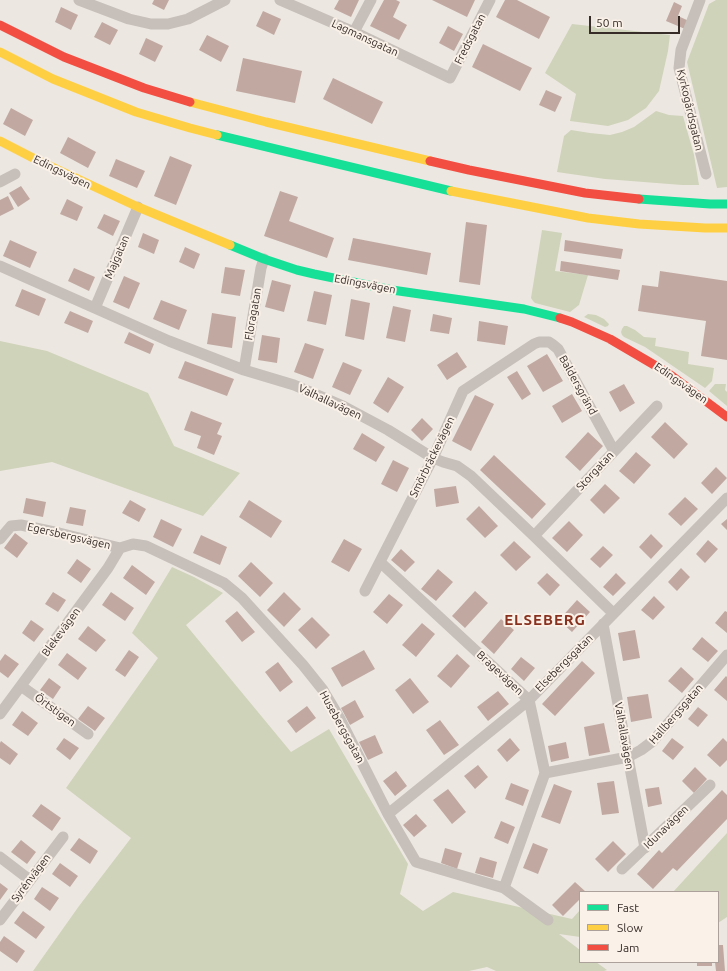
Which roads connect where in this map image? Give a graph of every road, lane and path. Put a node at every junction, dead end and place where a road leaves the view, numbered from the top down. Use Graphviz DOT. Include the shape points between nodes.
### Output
graph roads {
  1 [pos="79,0"];
  2 [pos="225,0"];
  3 [pos="280,0"];
  4 [pos="371,0"];
  5 [pos="490,0"];
  6 [pos="700,0"];
  7 [pos="0,25"];
  8 [pos="354,32"];
  9 [pos="0,52"];
  10 [pos="450,78"];
  11 [pos="0,141"];
  12 [pos="15,174"];
  13 [pos="706,174"];
  14 [pos="0,182"];
  15 [pos="727,201"];
  16 [pos="710,204"];
  17 [pos="727,204"];
  18 [pos="138,207"];
  19 [pos="705,228"];
  20 [pos="727,228"];
  21 [pos="727,232"];
  22 [pos="264,259"];
  23 [pos="0,266"];
  24 [pos="95,308"];
  25 [pos="528,348"];
  26 [pos="244,370"];
  27 [pos="657,406"];
  28 [pos="727,417"];
  29 [pos="614,451"];
  30 [pos="433,458"];
  31 [pos="727,498"];
  32 [pos="534,536"];
  33 [pos="0,539"];
  34 [pos="120,548"];
  35 [pos="380,562"];
  36 [pos="365,591"];
  37 [pos="613,613"];
  38 [pos="603,624"];
  39 [pos="727,655"];
  40 [pos="21,686"];
  41 [pos="529,700"];
  42 [pos="0,714"];
  43 [pos="88,734"];
  44 [pos="628,757"];
  45 [pos="545,773"];
  46 [pos="710,785"];
  47 [pos="388,814"];
  48 [pos="63,837"];
  49 [pos="645,848"];
  50 [pos="0,857"];
  51 [pos="622,870"];
  52 [pos="30,880"];
  53 [pos="504,888"];
  54 [pos="0,920"];
  55 [pos="548,920"];
  1 -- 2 [label="street" via="129,19 151,24 168,24 188,19"];
  3 -- 8 [label="street, Lagmansgatan"];
  4 -- 8 [label="street"];
  5 -- 10 [label="street, Fredsgatan"];
  6 -- 13 [label="street, Kyrkogårdsgatan" via="681,50 679,68"];
  7 -- 16 [label="main road" via="64,56 144,88 266,122 469,170 585,193"];
  8 -- 10 [label="street, Lagmansgatan"];
  9 -- 19 [label="main road" via="53,79 95,96 136,112 190,128 465,194 588,218"];
  11 -- 18 [label="main road, Edingsvägen"];
  12 -- 14 [label="street"];
  15 -- 16 [label="main road"];
  16 -- 17 [label="main road"];
  18 -- 22 [label="main road, Edingsvägen"];
  18 -- 24 [label="street, Majgatan"];
  19 -- 20 [label="main road"];
  19 -- 21 [label="main road"];
  22 -- 26 [label="street, Floragatan"];
  22 -- 28 [label="main road, Edingsvägen" via="320,276 392,290 524,309 572,322 610,339 668,372"];
  23 -- 24 [label="street, Valhallavägen"];
  24 -- 26 [label="street, Valhallavägen" via="169,341"];
  25 -- 29 [label="street, Baldersgränd" via="539,342 549,342 558,349"];
  25 -- 30 [label="street, Smörbräckevägen" via="463,391"];
  26 -- 30 [label="street, Valhallavägen" via="294,385 343,406"];
  27 -- 29 [label="street, Storgatan"];
  29 -- 32 [label="street, Storgatan"];
  30 -- 32 [label="street, Valhallavägen" via="466,472"];
  30 -- 35 [label="street, Smörbräckevägen"];
  31 -- 37 [label="street, Elsebergsgatan"];
  32 -- 37 [label="street, Valhallavägen"];
  33 -- 34 [label="street, Egersbergsvägen" via="11,526 21,525"];
  34 -- 40 [label="street, Blekevägen"];
  34 -- 47 [label="street, Husebergsgatan" via="133,544 146,546 224,584 242,598 323,690"];
  35 -- 36 [label="street, Smörbräckevägen"];
  35 -- 41 [label="street, Bragevägen"];
  37 -- 38 [label="street, Elsebergsgatan"];
  38 -- 41 [label="street, Elsebergsgatan"];
  38 -- 44 [label="street, Valhallavägen"];
  39 -- 44 [label="street, Hallbergsgatan" via="653,740"];
  40 -- 42 [label="street, Blekevägen"];
  40 -- 43 [label="street, Örtstigen"];
  41 -- 45 [label="street, Bragevägen"];
  41 -- 47 [label="street, Elsebergsgatan"];
  44 -- 45 [label="street, Hallbergsgatan"];
  44 -- 49 [label="street, Valhallavägen"];
  45 -- 53 [label="street"];
  46 -- 49 [label="street, Idunavägen"];
  47 -- 53 [label="street, Husebergsgatan" via="416,862"];
  48 -- 52 [label="street, Syrénvägen"];
  49 -- 51 [label="street, Idunavägen"];
  50 -- 52 [label="street"];
  52 -- 54 [label="street, Syrénvägen"];
  53 -- 55 [label="street, Husebergsgatan"];
}
